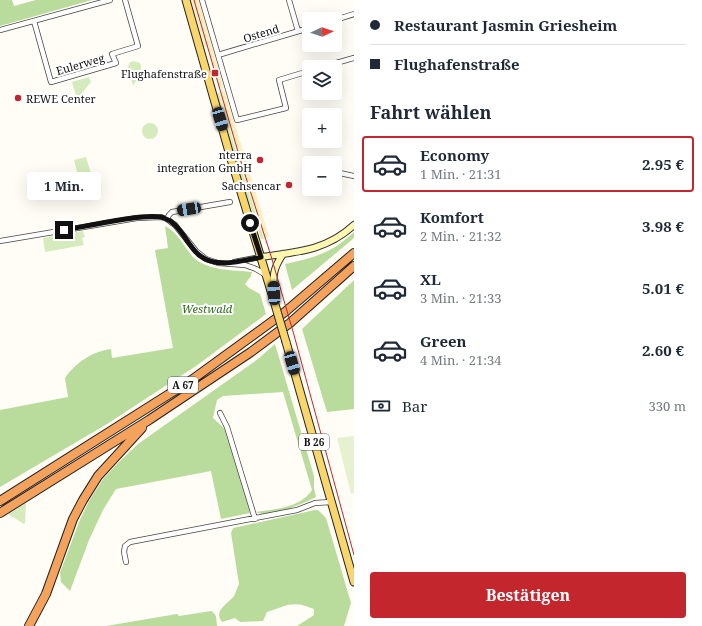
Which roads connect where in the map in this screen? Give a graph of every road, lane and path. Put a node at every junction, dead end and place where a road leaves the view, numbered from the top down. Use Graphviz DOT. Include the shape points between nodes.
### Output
graph roads {
  1 [pos="110,0"];
  2 [pos="124,0"];
  3 [pos="186,0"];
  4 [pos="202,0"];
  5 [pos="289,0"];
  6 [pos="354,14"];
  7 [pos="342,18"];
  8 [pos="34,21"];
  9 [pos="0,30"];
  10 [pos="302,30"];
  11 [pos="298,31"];
  12 [pos="218,55"];
  13 [pos="354,58"];
  14 [pos="342,61"];
  15 [pos="302,73"];
  16 [pos="342,173"];
  17 [pos="354,176"];
  18 [pos="230,202"];
  19 [pos="167,220"];
  20 [pos="354,225"];
  21 [pos="0,240"];
  22 [pos="354,253"];
  23 [pos="283,254"];
  24 [pos="261,257"];
  25 [pos="228,263"];
  26 [pos="354,266"];
  27 [pos="266,275"];
  28 [pos="274,301"];
  29 [pos="220,412"];
  30 [pos="149,420"];
  31 [pos="0,501"];
  32 [pos="331,502"];
  33 [pos="0,513"];
  34 [pos="255,519"];
  35 [pos="126,562"];
  36 [pos="354,582"];
  37 [pos="29,626"];
  1 -- 8 [label="street"];
  2 -- 8 [label="street, Eulerweg" via="138,46 112,54 116,63 51,82"];
  3 -- 24 [label="main road, B 26"];
  4 -- 12 [label="street"];
  5 -- 11 [label="street"];
  6 -- 7 [label="street"];
  8 -- 9 [label="street"];
  10 -- 11 [label="street, Ostend"];
  11 -- 12 [label="street, Ostend"];
  12 -- 15 [label="street" via="237,120 286,108 279,80"];
  13 -- 14 [label="street"];
  16 -- 17 [label="street"];
  18 -- 19 [label="street" via="172,212"];
  19 -- 21 [label="street" via="161,217 146,217"];
  19 -- 25 [label="street" via="199,255 210,261"];
  20 -- 23 [label="main road" via="324,245"];
  22 -- 31 [label="highway, A 67" via="286,312 193,379"];
  23 -- 24 [label="main road"];
  23 -- 28 [label="main road" via="275,268"];
  24 -- 25 [label="street"];
  24 -- 27 [label="main road, B 26"];
  25 -- 27 [label="street" via="249,267"];
  26 -- 30 [label="highway, A 67" via="290,323"];
  27 -- 28 [label="main road, B 26"];
  28 -- 32 [label="main road, B 26, bridge"];
  29 -- 34 [label="street" via="228,428"];
  30 -- 33 [label="highway, A 67"];
  30 -- 37 [label="highway, A 67" via="98,476 83,500 73,519 46,594"];
  32 -- 34 [label="street" via="315,503 297,510"];
  32 -- 36 [label="main road, B 26"];
  34 -- 35 [label="street" via="130,542 124,549"];
}
